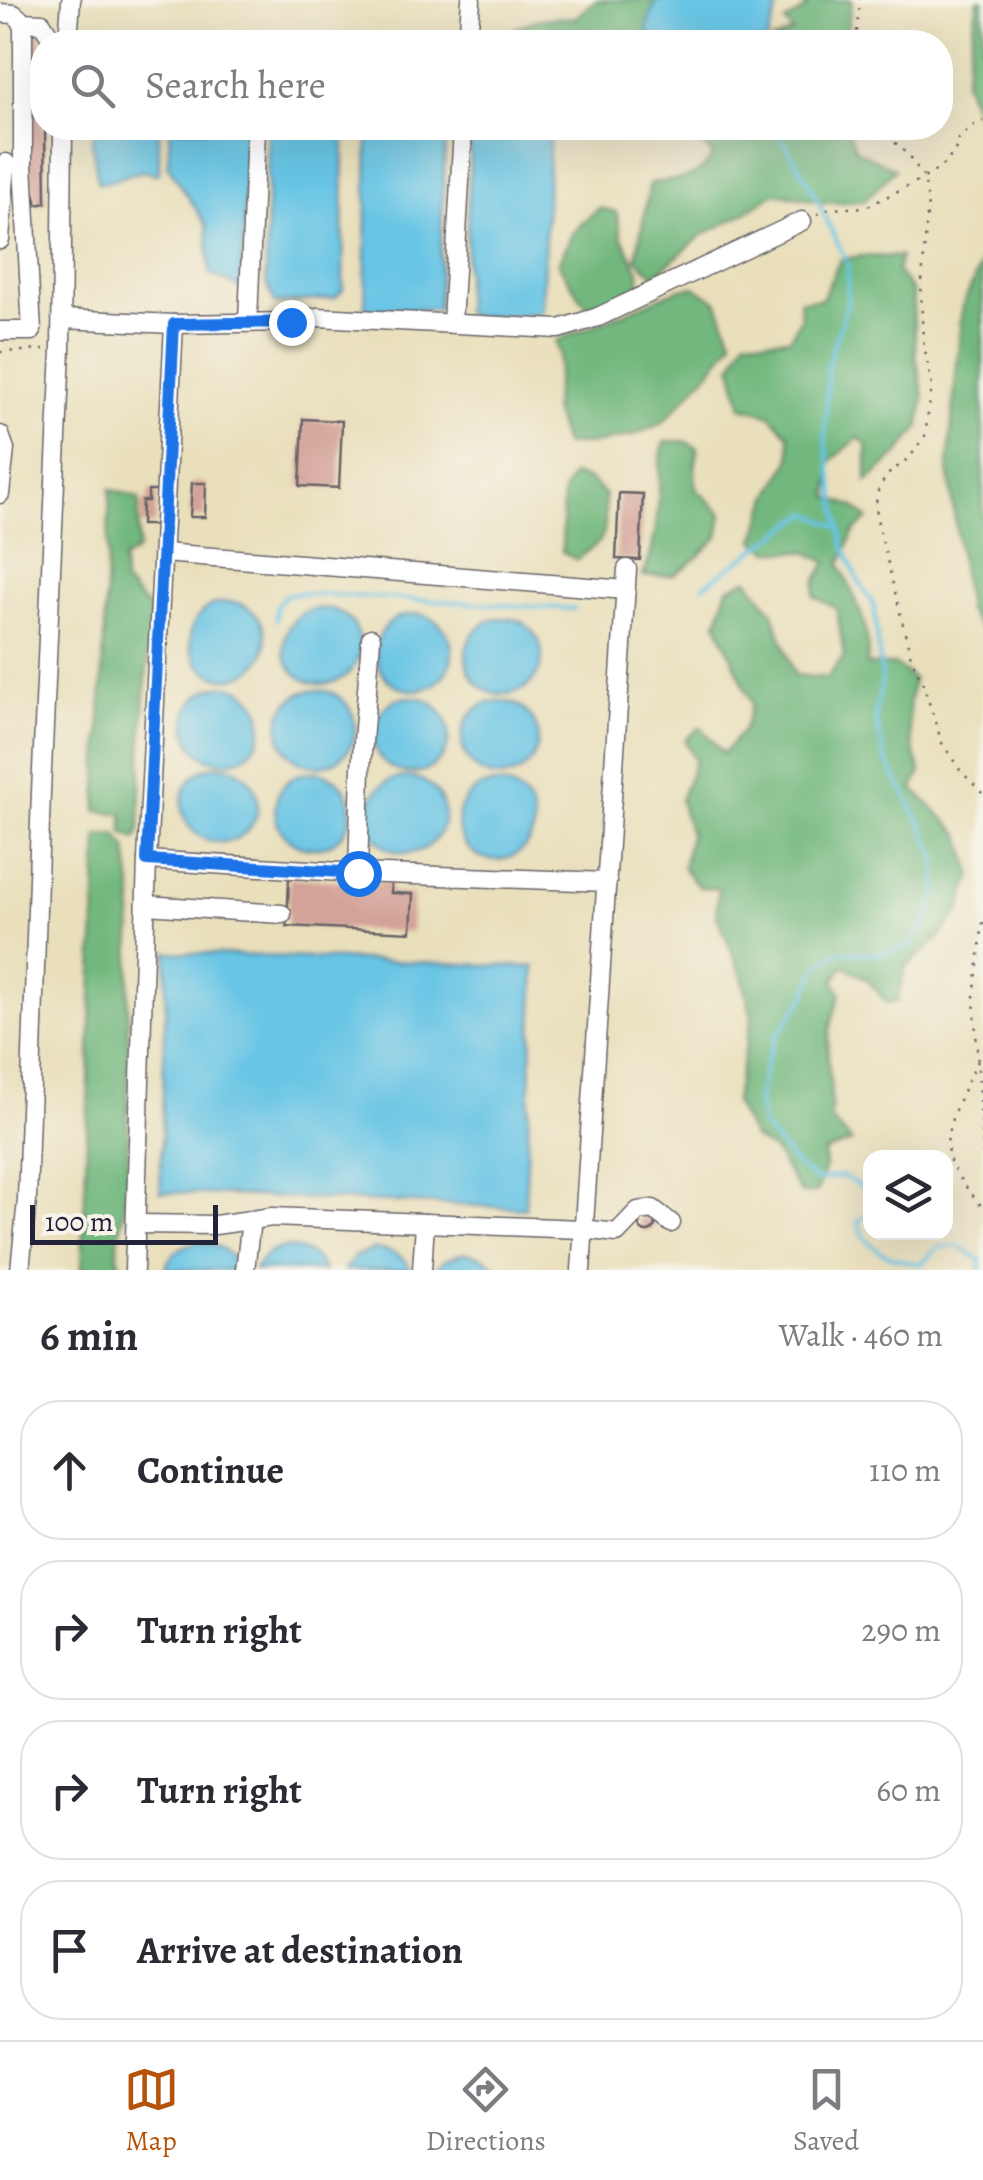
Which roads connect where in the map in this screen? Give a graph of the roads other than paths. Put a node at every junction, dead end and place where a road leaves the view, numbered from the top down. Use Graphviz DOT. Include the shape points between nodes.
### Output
graph roads {
  1 [pos="71,0"];
  2 [pos="471,0"];
  3 [pos="13,12"];
  4 [pos="51,30"];
  5 [pos="66,30"];
  6 [pos="469,30"];
  7 [pos="63,140"];
  8 [pos="256,140"];
  9 [pos="462,140"];
  10 [pos="10,160"];
  11 [pos="802,221"];
  12 [pos="0,240"];
  13 [pos="62,319"];
  14 [pos="248,322"];
  15 [pos="452,323"];
  16 [pos="174,324"];
  17 [pos="0,331"];
  18 [pos="0,435"];
  19 [pos="0,494"];
  20 [pos="163,554"];
  21 [pos="627,569"];
  22 [pos="626,590"];
  23 [pos="370,638"];
  24 [pos="147,860"];
  25 [pos="358,873"];
  26 [pos="607,882"];
  27 [pos="146,905"];
  28 [pos="282,914"];
  29 [pos="251,1220"];
  30 [pos="426,1223"];
  31 [pos="672,1223"];
  32 [pos="136,1224"];
  33 [pos="582,1229"];
  34 [pos="20,1270"];
  35 [pos="134,1270"];
  36 [pos="245,1270"];
  37 [pos="422,1270"];
  38 [pos="581,1270"];
  1 -- 5 [label="street"];
  2 -- 6 [label="street"];
  3 -- 4 [label="street"];
  3 -- 10 [label="street"];
  7 -- 13 [label="street"];
  8 -- 14 [label="street"];
  9 -- 15 [label="street"];
  10 -- 12 [label="street"];
  10 -- 17 [label="street" via="32,331"];
  11 -- 15 [label="street" via="559,329"];
  13 -- 16 [label="street"];
  13 -- 34 [label="street"];
  14 -- 15 [label="street" via="317,317"];
  14 -- 16 [label="street"];
  16 -- 20 [label="street"];
  18 -- 19 [label="street"];
  20 -- 22 [label="street"];
  20 -- 24 [label="street"];
  21 -- 22 [label="street"];
  22 -- 26 [label="street"];
  23 -- 25 [label="street"];
  24 -- 25 [label="street"];
  24 -- 27 [label="street"];
  25 -- 26 [label="street"];
  26 -- 33 [label="street"];
  27 -- 28 [label="street"];
  27 -- 32 [label="street"];
  29 -- 30 [label="street"];
  29 -- 32 [label="street"];
  29 -- 36 [label="street"];
  30 -- 33 [label="street"];
  30 -- 37 [label="street"];
  31 -- 33 [label="street" via="653,1209 638,1211 617,1233"];
  32 -- 35 [label="street"];
  33 -- 38 [label="street"];
}
